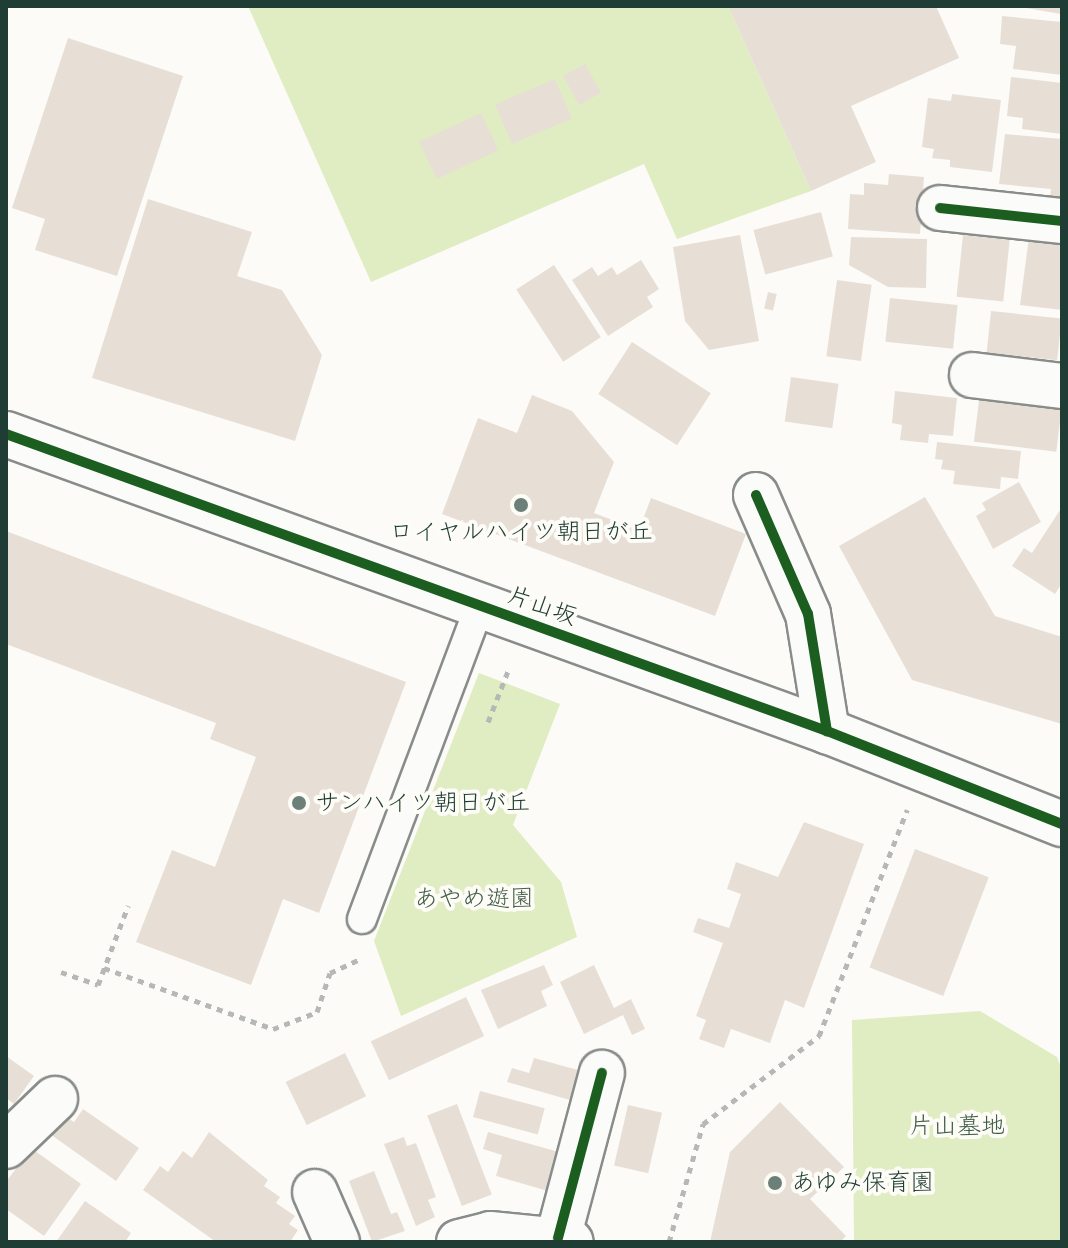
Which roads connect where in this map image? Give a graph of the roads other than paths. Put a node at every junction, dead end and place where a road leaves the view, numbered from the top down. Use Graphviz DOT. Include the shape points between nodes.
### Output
graph roads {
  1 [pos="940,208"];
  2 [pos="1062,221"];
  3 [pos="972,375"];
  4 [pos="1062,386"];
  5 [pos="6,434"];
  6 [pos="756,495"];
  7 [pos="480,605"];
  8 [pos="827,731"];
  9 [pos="1062,824"];
  10 [pos="362,919"];
  11 [pos="602,1073"];
  12 [pos="55,1099"];
  13 [pos="6,1146"];
  14 [pos="315,1192"];
  15 [pos="564,1240"];
  16 [pos="337,1242"];
  17 [pos="459,1242"];
  1 -- 2 [label="street"];
  3 -- 4 [label="street"];
  5 -- 7 [label="street, 片山坂"];
  6 -- 8 [label="street" via="808,614"];
  7 -- 8 [label="street, 片山坂"];
  7 -- 10 [label="lane"];
  8 -- 9 [label="street, 片山坂"];
  11 -- 15 [label="street"];
  12 -- 13 [label="street"];
  14 -- 16 [label="street"];
  15 -- 17 [label="street" via="490,1234"];
}
